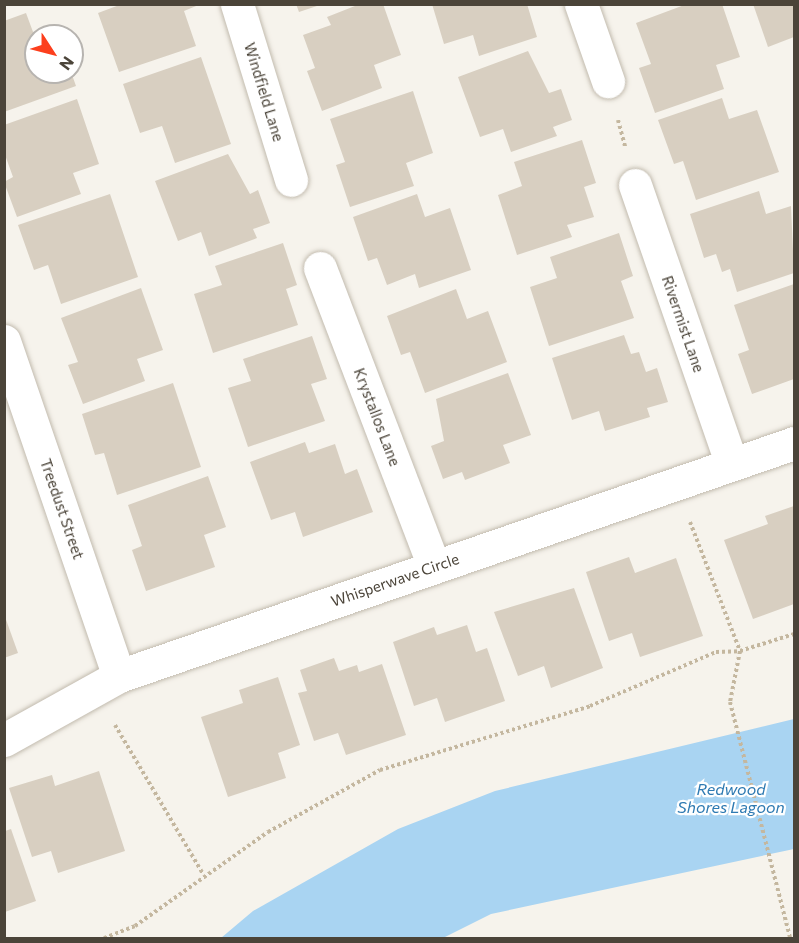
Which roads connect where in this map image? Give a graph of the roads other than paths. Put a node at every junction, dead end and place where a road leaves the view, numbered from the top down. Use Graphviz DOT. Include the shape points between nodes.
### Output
graph roads {
  1 [pos="237,4"];
  2 [pos="581,4"];
  3 [pos="608,81"];
  4 [pos="291,180"];
  5 [pos="635,185"];
  6 [pos="320,268"];
  7 [pos="4,341"];
  8 [pos="795,443"];
  9 [pos="731,463"];
  10 [pos="434,566"];
  11 [pos="119,676"];
  12 [pos="4,740"];
  1 -- 4 [label="street, Windfield Lane"];
  2 -- 3 [label="street"];
  5 -- 9 [label="street, Rivermist Lane"];
  6 -- 10 [label="street, Krystallos Lane"];
  7 -- 11 [label="street, Treedust Street"];
  8 -- 9 [label="street, Whisperwave Circle"];
  9 -- 10 [label="street, Whisperwave Circle"];
  10 -- 11 [label="street, Whisperwave Circle"];
  11 -- 12 [label="street, Whisperwave Circle"];
}
